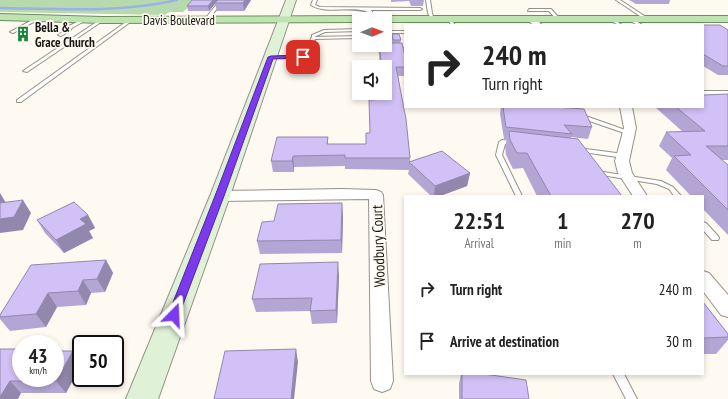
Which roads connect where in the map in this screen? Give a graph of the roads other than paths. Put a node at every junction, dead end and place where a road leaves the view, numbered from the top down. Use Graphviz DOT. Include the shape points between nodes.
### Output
graph roads {
  1 [pos="222,0"];
  2 [pos="291,0"];
  3 [pos="315,0"];
  4 [pos="428,0"];
  5 [pos="618,0"];
  6 [pos="364,9"];
  7 [pos="420,10"];
  8 [pos="370,12"];
  9 [pos="0,17"];
  10 [pos="39,18"];
  11 [pos="533,18"];
  12 [pos="728,18"];
  13 [pos="352,19"];
  14 [pos="433,19"];
  15 [pos="84,20"];
  16 [pos="102,20"];
  17 [pos="131,20"];
  18 [pos="206,20"];
  19 [pos="283,20"];
  20 [pos="392,21"];
  21 [pos="639,21"];
  22 [pos="451,22"];
  23 [pos="616,22"];
  24 [pos="352,30"];
  25 [pos="12,32"];
  26 [pos="404,32"];
  27 [pos="392,33"];
  28 [pos="60,35"];
  29 [pos="352,37"];
  30 [pos="313,38"];
  31 [pos="404,49"];
  32 [pos="392,50"];
  33 [pos="271,57"];
  34 [pos="25,71"];
  35 [pos="704,94"];
  36 [pos="728,94"];
  37 [pos="19,101"];
  38 [pos="626,108"];
  39 [pos="574,114"];
  40 [pos="629,132"];
  41 [pos="523,144"];
  42 [pos="624,156"];
  43 [pos="628,178"];
  44 [pos="519,195"];
  45 [pos="639,195"];
  46 [pos="677,195"];
  47 [pos="220,196"];
  48 [pos="704,226"];
  49 [pos="715,238"];
  50 [pos="704,279"];
  51 [pos="726,305"];
  52 [pos="619,375"];
  53 [pos="382,381"];
  54 [pos="142,399"];
  55 [pos="632,399"];
  1 -- 18 [label="lane"];
  2 -- 19 [label="main road"];
  3 -- 6 [label="lane" via="313,5 319,8"];
  4 -- 14 [label="lane"];
  5 -- 21 [label="lane"];
  6 -- 7 [label="lane"];
  6 -- 8 [label="lane"];
  9 -- 10 [label="main road, Davis Boulevard"];
  10 -- 15 [label="main road, Davis Boulevard"];
  10 -- 25 [label="lane"];
  11 -- 22 [label="main road"];
  11 -- 23 [label="main road"];
  12 -- 21 [label="main road"];
  13 -- 19 [label="main road, Davis Boulevard"];
  14 -- 20 [label="main road"];
  14 -- 22 [label="main road"];
  15 -- 16 [label="main road, Davis Boulevard"];
  15 -- 28 [label="lane"];
  16 -- 17 [label="main road, Davis Boulevard"];
  16 -- 34 [label="lane"];
  17 -- 18 [label="main road, Davis Boulevard"];
  17 -- 37 [label="lane"];
  18 -- 19 [label="main road, Davis Boulevard"];
  19 -- 33 [label="main road"];
  21 -- 23 [label="main road"];
  24 -- 30 [label="lane" via="324,31 313,34"];
  26 -- 27 [label="lane"];
  29 -- 30 [label="lane"];
  30 -- 33 [label="lane" via="310,53 303,57"];
  31 -- 32 [label="lane"];
  33 -- 47 [label="main road"];
  35 -- 36 [label="street"];
  38 -- 40 [label="street"];
  39 -- 40 [label="lane"];
  40 -- 42 [label="street"];
  41 -- 44 [label="lane" via="502,142 499,155"];
  42 -- 43 [label="street" via="622,161"];
  42 -- 43 [label="lane" via="577,150 592,172"];
  43 -- 45 [label="street"];
  43 -- 46 [label="lane" via="659,182 671,188"];
  47 -- 53 [label="street, Woodbury Court" via="376,196"];
  47 -- 54 [label="main road"];
  48 -- 49 [label="lane"];
  50 -- 51 [label="street"];
  52 -- 55 [label="lane"];
}
